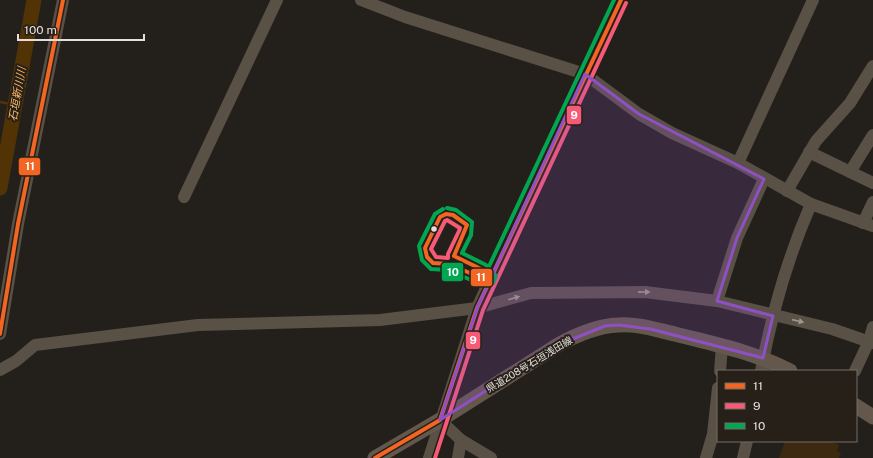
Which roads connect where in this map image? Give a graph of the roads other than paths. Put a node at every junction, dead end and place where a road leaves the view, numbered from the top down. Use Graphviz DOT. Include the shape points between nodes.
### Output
graph roads {
  1 [pos="63,0"];
  2 [pos="277,0"];
  3 [pos="362,0"];
  4 [pos="621,0"];
  5 [pos="813,0"];
  6 [pos="873,66"];
  7 [pos="585,74"];
  8 [pos="873,135"];
  9 [pos="810,152"];
  10 [pos="738,163"];
  11 [pos="850,172"];
  12 [pos="764,179"];
  13 [pos="873,183"];
  14 [pos="787,191"];
  15 [pos="184,197"];
  16 [pos="873,202"];
  17 [pos="811,204"];
  18 [pos="868,224"];
  19 [pos="717,301"];
  20 [pos="477,308"];
  21 [pos="773,316"];
  22 [pos="873,328"];
  23 [pos="0,334"];
  24 [pos="871,342"];
  25 [pos="722,346"];
  26 [pos="762,365"];
  27 [pos="0,370"];
  28 [pos="720,370"];
  29 [pos="785,370"];
  30 [pos="856,370"];
  31 [pos="717,397"];
  32 [pos="857,407"];
  33 [pos="873,417"];
  34 [pos="440,420"];
  35 [pos="461,440"];
  36 [pos="747,442"];
  37 [pos="374,458"];
  38 [pos="429,458"];
  39 [pos="458,458"];
  40 [pos="491,458"];
  41 [pos="706,458"];
  42 [pos="743,458"];
  1 -- 23 [label="street" via="18,224"];
  2 -- 15 [label="street"];
  3 -- 7 [label="street" via="405,17"];
  4 -- 7 [label="street"];
  5 -- 10 [label="street"];
  6 -- 9 [label="street" via="850,103 829,125"];
  7 -- 10 [label="street" via="639,114 672,133"];
  7 -- 20 [label="street"];
  8 -- 11 [label="street"];
  9 -- 11 [label="street"];
  9 -- 14 [label="street"];
  10 -- 12 [label="street"];
  11 -- 13 [label="street"];
  12 -- 14 [label="street"];
  12 -- 19 [label="street" via="742,226"];
  14 -- 17 [label="street"];
  16 -- 18 [label="street"];
  17 -- 18 [label="street"];
  17 -- 21 [label="street" via="792,249"];
  20 -- 19 [label="street, one-way" via="531,293 555,292 645,292"];
  19 -- 21 [label="street"];
  20 -- 27 [label="street" via="380,320 198,325 36,345"];
  20 -- 34 [label="street"];
  21 -- 24 [label="street, one-way" via="832,329"];
  21 -- 26 [label="street"];
  22 -- 24 [label="street"];
  24 -- 30 [label="street"];
  25 -- 26 [label="main road, 県道208号石垣浅田線"];
  25 -- 28 [label="street"];
  25 -- 34 [label="main road, 県道208号石垣浅田線" via="650,328 619,324 605,326 574,336 558,345"];
  26 -- 29 [label="main road, 県道208号石垣浅田線"];
  31 -- 41 [label="street" via="713,434"];
  32 -- 33 [label="main road"];
  34 -- 35 [label="street"];
  34 -- 37 [label="main road, 県道208号石垣浅田線"];
  34 -- 38 [label="street"];
  35 -- 39 [label="street"];
  35 -- 40 [label="street"];
  36 -- 42 [label="street"];
}
